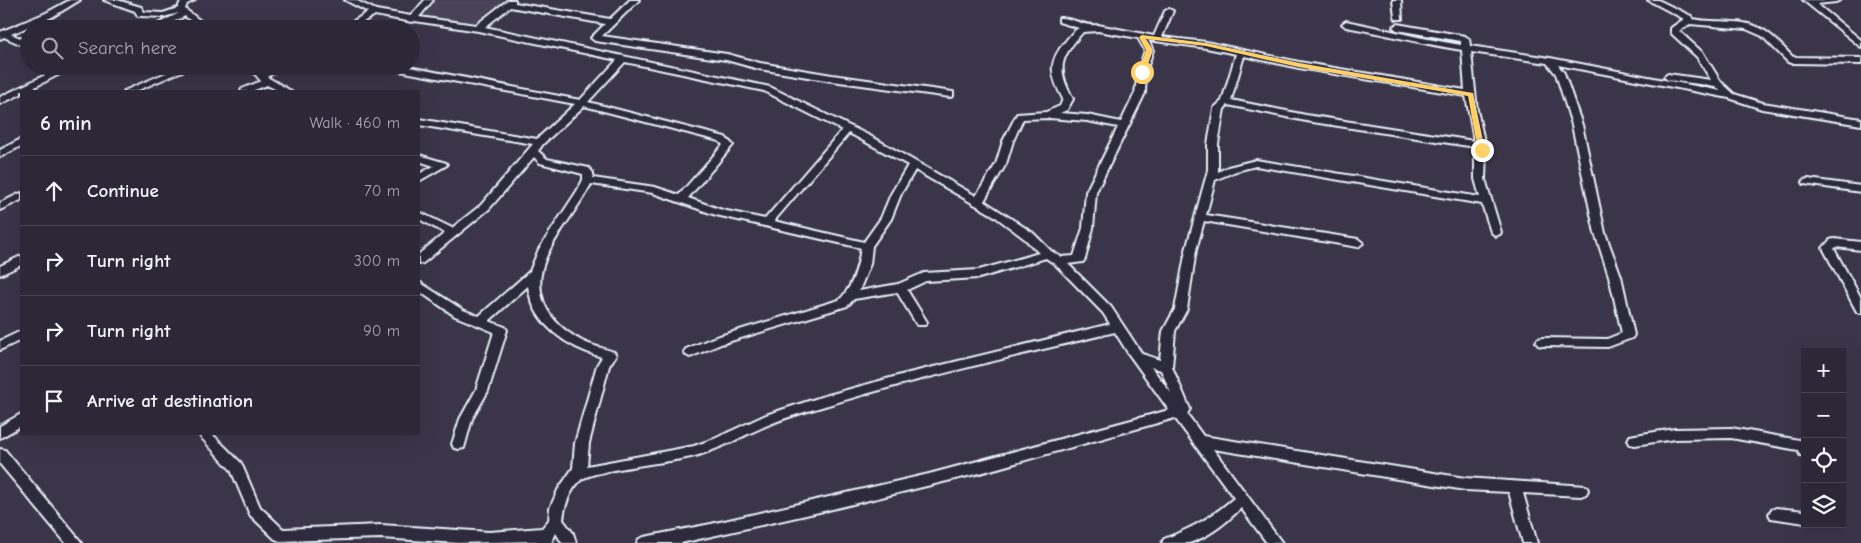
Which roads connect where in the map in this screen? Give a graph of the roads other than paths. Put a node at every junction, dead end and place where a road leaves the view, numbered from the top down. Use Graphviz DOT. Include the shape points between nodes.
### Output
graph roads {
  1 [pos="76,0"];
  2 [pos="108,0"];
  3 [pos="191,0"];
  4 [pos="349,0"];
  5 [pos="429,0"];
  6 [pos="635,0"];
  7 [pos="1397,0"];
  8 [pos="1652,0"];
  9 [pos="1836,0"];
  10 [pos="1809,1"];
  11 [pos="510,2"];
  12 [pos="184,11"];
  13 [pos="1169,11"];
  14 [pos="374,12"];
  15 [pos="1400,17"];
  16 [pos="39,20"];
  17 [pos="168,20"];
  18 [pos="196,20"];
  19 [pos="360,20"];
  20 [pos="412,20"];
  21 [pos="1062,20"];
  22 [pos="420,21"];
  23 [pos="1348,21"];
  24 [pos="1689,21"];
  25 [pos="611,22"];
  26 [pos="20,27"];
  27 [pos="478,28"];
  28 [pos="1088,28"];
  29 [pos="1,35"];
  30 [pos="1142,37"];
  31 [pos="1157,39"];
  32 [pos="20,42"];
  33 [pos="1861,44"];
  34 [pos="1466,47"];
  35 [pos="1241,53"];
  36 [pos="624,58"];
  37 [pos="1861,61"];
  38 [pos="1550,62"];
  39 [pos="420,72"];
  40 [pos="53,75"];
  41 [pos="168,75"];
  42 [pos="260,75"];
  43 [pos="268,75"];
  44 [pos="264,79"];
  45 [pos="1650,81"];
  46 [pos="1718,84"];
  47 [pos="22,90"];
  48 [pos="131,90"];
  49 [pos="247,90"];
  50 [pos="284,90"];
  51 [pos="20,91"];
  52 [pos="950,94"];
  53 [pos="1471,94"];
  54 [pos="1731,96"];
  55 [pos="0,101"];
  56 [pos="1226,102"];
  57 [pos="582,103"];
  58 [pos="1048,115"];
  59 [pos="420,122"];
  60 [pos="1861,122"];
  61 [pos="1123,125"];
  62 [pos="847,130"];
  63 [pos="540,142"];
  64 [pos="20,143"];
  65 [pos="1480,145"];
  66 [pos="533,152"];
  67 [pos="0,154"];
  68 [pos="420,158"];
  69 [pos="913,165"];
  70 [pos="420,177"];
  71 [pos="1210,179"];
  72 [pos="588,180"];
  73 [pos="1808,182"];
  74 [pos="1861,189"];
  75 [pos="20,196"];
  76 [pos="680,200"];
  77 [pos="1485,201"];
  78 [pos="977,203"];
  79 [pos="0,206"];
  80 [pos="420,216"];
  81 [pos="1200,217"];
  82 [pos="767,223"];
  83 [pos="1496,232"];
  84 [pos="453,233"];
  85 [pos="1358,243"];
  86 [pos="867,246"];
  87 [pos="1861,246"];
  88 [pos="1047,254"];
  89 [pos="420,259"];
  90 [pos="20,261"];
  91 [pos="1058,261"];
  92 [pos="0,271"];
  93 [pos="535,273"];
  94 [pos="420,287"];
  95 [pos="900,288"];
  96 [pos="851,296"];
  97 [pos="1861,309"];
  98 [pos="480,322"];
  99 [pos="921,322"];
  100 [pos="1116,327"];
  101 [pos="20,336"];
  102 [pos="1542,342"];
  103 [pos="0,346"];
  104 [pos="690,352"];
  105 [pos="1139,358"];
  106 [pos="1166,366"];
  107 [pos="1180,412"];
  108 [pos="20,419"];
  109 [pos="0,433"];
  110 [pos="205,435"];
  111 [pos="1635,440"];
  112 [pos="1198,441"];
  113 [pos="459,444"];
  114 [pos="1801,446"];
  115 [pos="0,454"];
  116 [pos="577,475"];
  117 [pos="1515,486"];
  118 [pos="1582,490"];
  119 [pos="1242,499"];
  120 [pos="1776,514"];
  121 [pos="1801,517"];
  122 [pos="556,522"];
  123 [pos="545,539"];
  124 [pos="75,543"];
  125 [pos="569,543"];
  126 [pos="644,543"];
  127 [pos="1169,543"];
  128 [pos="1275,543"];
  129 [pos="1530,543"];
  1 -- 16 [label="street"];
  2 -- 12 [label="street" via="138,9 141,14 163,15"];
  3 -- 12 [label="street" via="184,3"];
  4 -- 14 [label="street"];
  5 -- 20 [label="street"];
  6 -- 25 [label="street"];
  7 -- 15 [label="street"];
  8 -- 24 [label="street"];
  9 -- 10 [label="street"];
  10 -- 33 [label="street"];
  11 -- 25 [label="street"];
  11 -- 27 [label="street"];
  12 -- 17 [label="street"];
  12 -- 18 [label="street"];
  13 -- 31 [label="street"];
  14 -- 19 [label="street"];
  14 -- 20 [label="street"];
  21 -- 28 [label="street"];
  22 -- 27 [label="street"];
  23 -- 34 [label="street" via="1424,42"];
  24 -- 37 [label="street" via="1758,30 1791,60"];
  24 -- 46 [label="street" via="1674,30 1675,34 1700,55"];
  25 -- 52 [label="street" via="595,38 727,57 759,66 832,78"];
  26 -- 29 [label="street"];
  27 -- 36 [label="street"];
  28 -- 30 [label="street"];
  28 -- 58 [label="street" via="1080,30 1059,53 1055,67 1068,99 1064,108"];
  29 -- 32 [label="street"];
  30 -- 31 [label="street"];
  30 -- 61 [label="street" via="1149,50 1140,93"];
  31 -- 35 [label="street"];
  34 -- 38 [label="street"];
  34 -- 53 [label="street"];
  35 -- 53 [label="street"];
  35 -- 56 [label="street"];
  36 -- 57 [label="street"];
  36 -- 62 [label="street" via="767,89"];
  38 -- 45 [label="street"];
  38 -- 102 [label="street" via="1560,73 1577,125 1600,233 1615,276 1628,335 1608,343"];
  39 -- 57 [label="street"];
  40 -- 47 [label="street"];
  41 -- 48 [label="street"];
  42 -- 44 [label="street"];
  43 -- 44 [label="street"];
  44 -- 49 [label="street"];
  44 -- 50 [label="street"];
  45 -- 46 [label="street" via="1671,77"];
  45 -- 54 [label="street"];
  46 -- 54 [label="street"];
  51 -- 55 [label="street"];
  53 -- 65 [label="street"];
  54 -- 60 [label="street" via="1762,106"];
  56 -- 65 [label="street"];
  56 -- 71 [label="street" via="1219,108"];
  57 -- 63 [label="street"];
  57 -- 76 [label="street" via="722,139 728,145"];
  58 -- 61 [label="street"];
  58 -- 78 [label="street" via="1020,116 1001,164"];
  59 -- 63 [label="street"];
  61 -- 91 [label="street" via="1091,192 1088,228 1079,259"];
  62 -- 69 [label="street"];
  62 -- 82 [label="street"];
  63 -- 66 [label="street"];
  64 -- 67 [label="street"];
  65 -- 77 [label="street" via="1480,179"];
  66 -- 72 [label="street" via="544,161 585,170"];
  66 -- 84 [label="street" via="485,207"];
  68 -- 70 [label="street" via="442,164"];
  69 -- 78 [label="street"];
  69 -- 86 [label="street" via="886,219"];
  71 -- 77 [label="street" via="1256,163"];
  71 -- 81 [label="street"];
  72 -- 76 [label="street" via="655,190"];
  72 -- 93 [label="street"];
  73 -- 74 [label="street"];
  75 -- 79 [label="street"];
  76 -- 82 [label="street"];
  77 -- 83 [label="street"];
  78 -- 88 [label="street" via="1029,236"];
  80 -- 84 [label="street"];
  81 -- 85 [label="street"];
  81 -- 106 [label="street" via="1181,309 1169,331"];
  82 -- 86 [label="street"];
  84 -- 89 [label="street"];
  86 -- 96 [label="street" via="864,264"];
  87 -- 97 [label="street" via="1834,243 1828,248"];
  88 -- 91 [label="street"];
  88 -- 95 [label="street" via="979,274 924,277"];
  90 -- 92 [label="street"];
  91 -- 100 [label="street" via="1107,310"];
  93 -- 98 [label="street"];
  93 -- 116 [label="street" via="533,288 541,310 551,323 577,344 610,355 603,365"];
  94 -- 98 [label="street" via="459,313"];
  95 -- 96 [label="street"];
  95 -- 99 [label="street"];
  96 -- 104 [label="street" via="843,303 821,311"];
  98 -- 113 [label="street" via="501,330 482,391 466,419"];
  100 -- 105 [label="street"];
  100 -- 116 [label="street" via="866,389 777,416 710,446"];
  101 -- 103 [label="street"];
  105 -- 106 [label="street"];
  105 -- 107 [label="street"];
  106 -- 107 [label="street" via="1184,409"];
  107 -- 112 [label="street"];
  107 -- 126 [label="street" via="857,499"];
  108 -- 109 [label="street"];
  110 -- 123 [label="street" via="236,467 255,511 280,535 393,532 467,539"];
  111 -- 114 [label="street" via="1674,434 1731,433"];
  112 -- 117 [label="street" via="1465,484"];
  112 -- 119 [label="street"];
  115 -- 124 [label="street"];
  116 -- 122 [label="street" via="563,494"];
  117 -- 118 [label="street"];
  117 -- 129 [label="street"];
  119 -- 127 [label="street" via="1197,534"];
  119 -- 128 [label="street"];
  120 -- 121 [label="street"];
  122 -- 123 [label="street"];
  122 -- 125 [label="street"];
}
